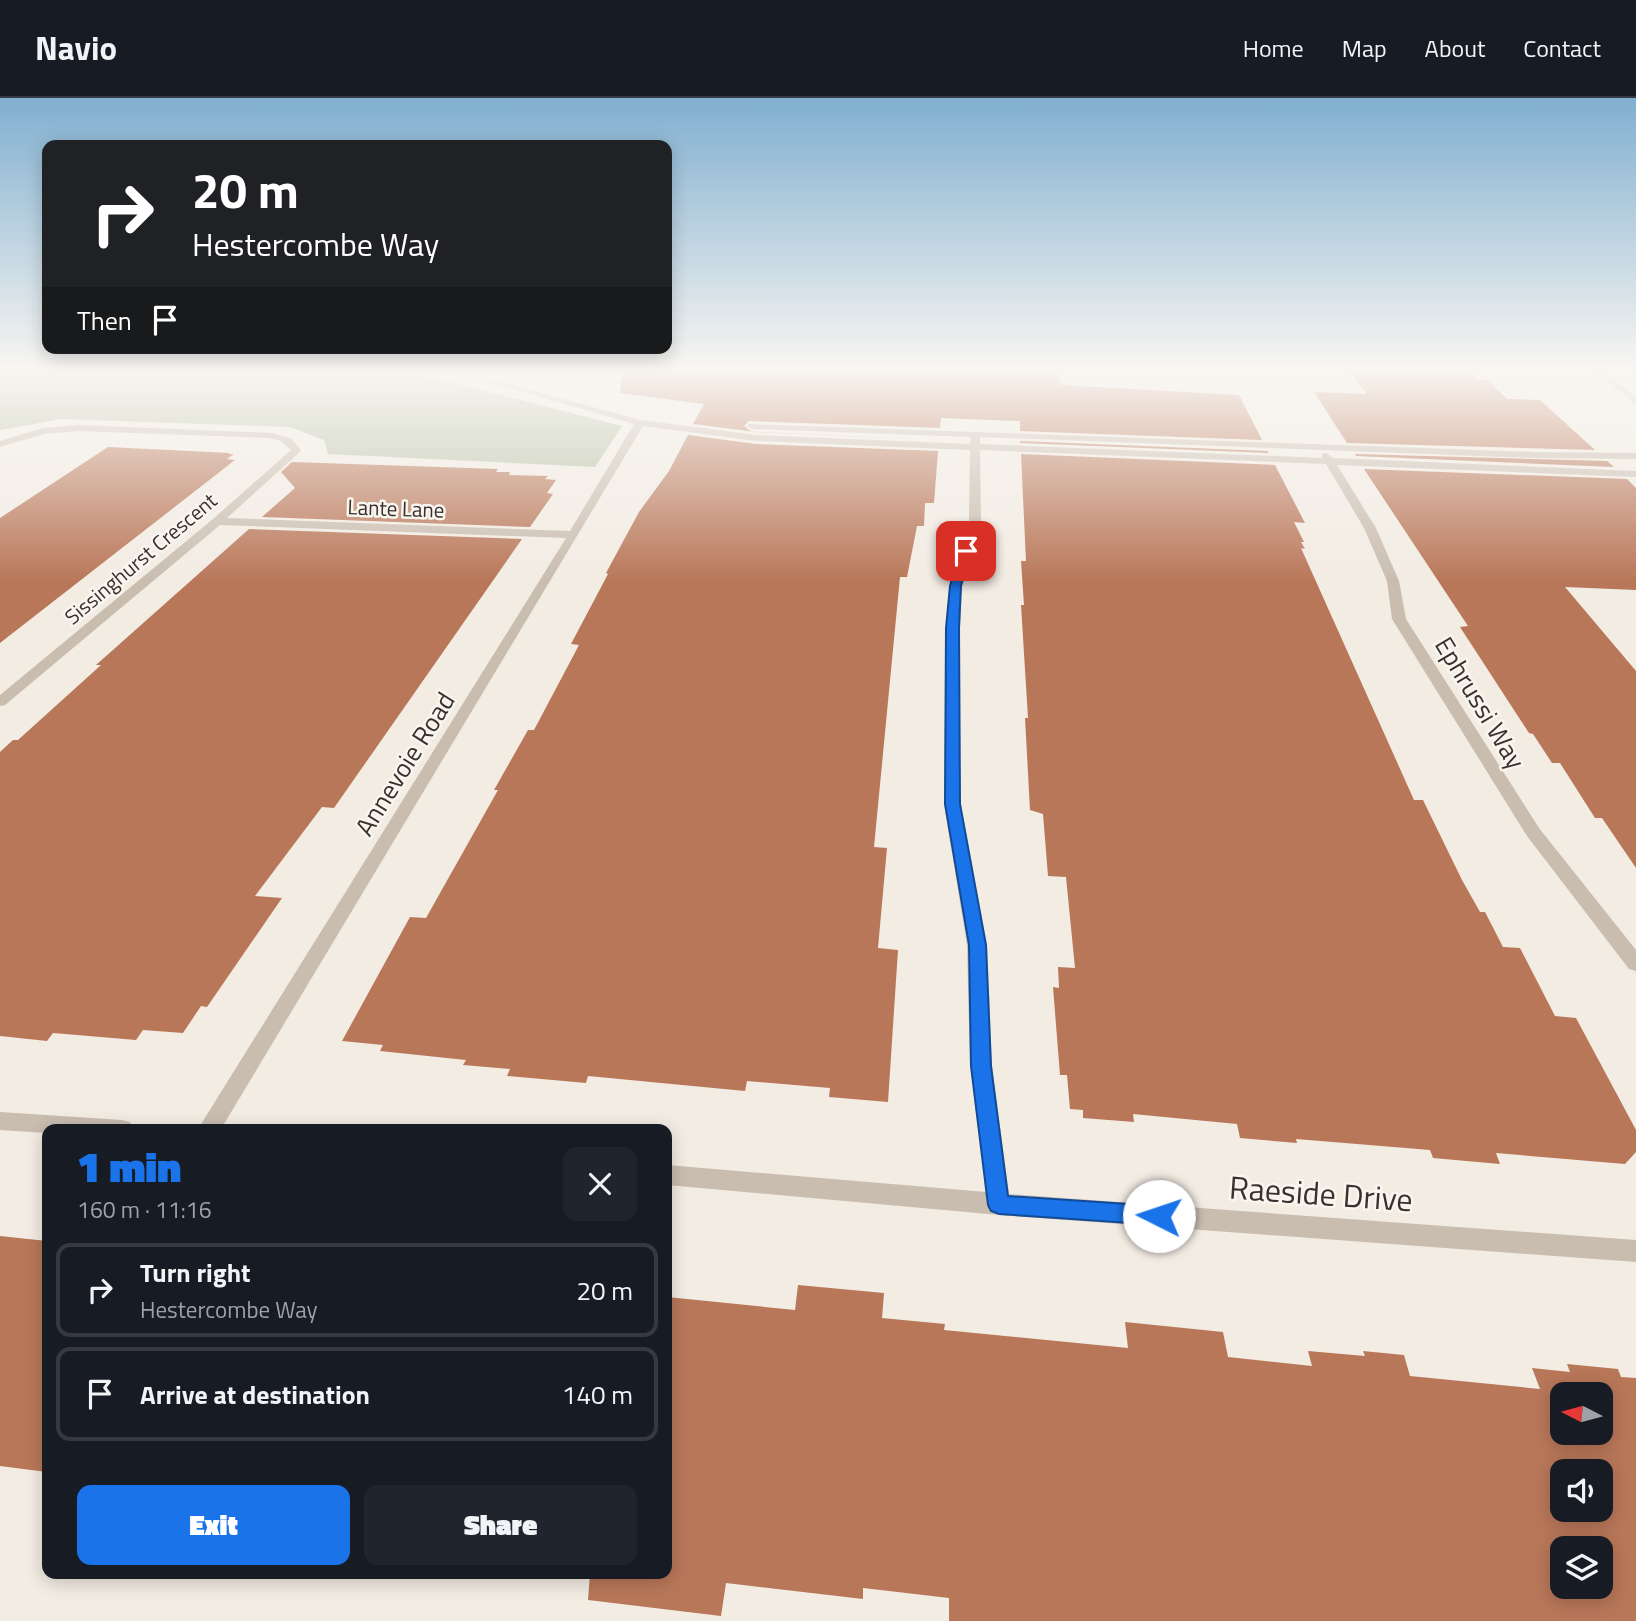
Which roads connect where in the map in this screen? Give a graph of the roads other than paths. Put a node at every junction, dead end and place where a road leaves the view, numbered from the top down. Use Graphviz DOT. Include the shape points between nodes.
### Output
graph roads {
  1 [pos="287,439"];
  2 [pos="630,439"];
  3 [pos="815,439"];
  4 [pos="976,442"];
  5 [pos="1320,447"];
  6 [pos="1636,456"];
  7 [pos="1331,463"];
  8 [pos="1636,474"];
  9 [pos="217,521"];
  10 [pos="574,535"];
  11 [pos="0,702"];
  12 [pos="1636,964"];
  13 [pos="0,1121"];
  14 [pos="46,1124"];
  15 [pos="212,1124"];
  16 [pos="672,1175"];
  17 [pos="999,1205"];
  18 [pos="1636,1251"];
  1 -- 9 [label="street, Sissinghurst Crescent" via="296,452"];
  2 -- 10 [label="street, Annevoie Road"];
  3 -- 4 [label="street"];
  4 -- 5 [label="street"];
  4 -- 7 [label="street"];
  4 -- 17 [label="street" via="975,520 956,586 953,617 952,804 977,945 981,1066"];
  5 -- 6 [label="street"];
  5 -- 7 [label="street, Ephrussi Way"];
  7 -- 8 [label="street"];
  7 -- 12 [label="street, Ephrussi Way" via="1370,528 1393,581 1399,619 1467,731 1533,832"];
  9 -- 10 [label="street, Lante Lane"];
  9 -- 11 [label="street, Sissinghurst Crescent"];
  10 -- 15 [label="street, Annevoie Road"];
  13 -- 14 [label="street"];
  16 -- 17 [label="street, Raeside Drive"];
  17 -- 18 [label="street, Raeside Drive"];
}
